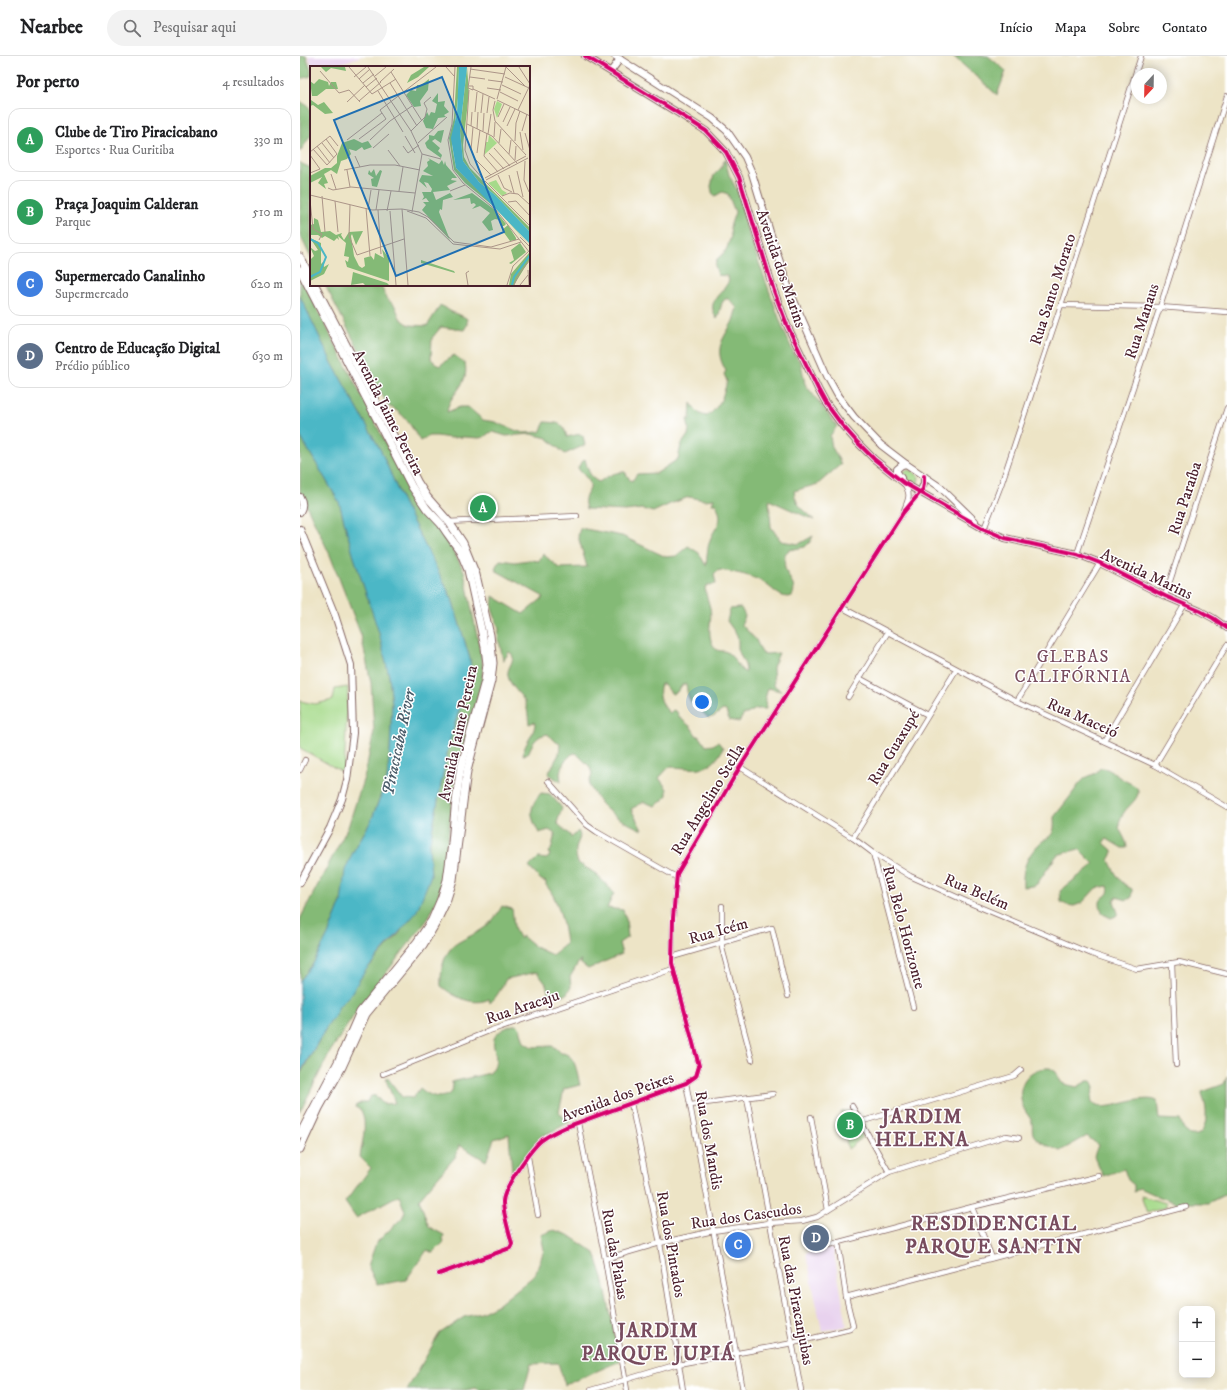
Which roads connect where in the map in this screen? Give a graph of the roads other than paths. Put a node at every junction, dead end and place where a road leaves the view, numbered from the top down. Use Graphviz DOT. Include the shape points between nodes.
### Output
graph roads {
  1 [pos="1140,56"];
  2 [pos="590,57"];
  3 [pos="618,58"];
  4 [pos="611,71"];
  5 [pos="1227,96"];
  6 [pos="300,257"];
  7 [pos="300,270"];
  8 [pos="310,276"];
  9 [pos="316,286"];
  10 [pos="1061,305"];
  11 [pos="1160,307"];
  12 [pos="1227,312"];
  13 [pos="1227,408"];
  14 [pos="906,464"];
  15 [pos="924,476"];
  16 [pos="904,483"];
  17 [pos="921,491"];
  18 [pos="300,497"];
  19 [pos="300,512"];
  20 [pos="903,513"];
  21 [pos="577,516"];
  22 [pos="300,517"];
  23 [pos="449,522"];
  24 [pos="441,524"];
  25 [pos="300,528"];
  26 [pos="984,529"];
  27 [pos="1077,554"];
  28 [pos="1100,563"];
  29 [pos="1165,596"];
  30 [pos="1185,604"];
  31 [pos="842,608"];
  32 [pos="1227,628"];
  33 [pos="888,632"];
  34 [pos="1227,645"];
  35 [pos="956,670"];
  36 [pos="859,678"];
  37 [pos="848,696"];
  38 [pos="1017,702"];
  39 [pos="928,715"];
  40 [pos="1104,741"];
  41 [pos="305,760"];
  42 [pos="1155,765"];
  43 [pos="740,768"];
  44 [pos="300,770"];
  45 [pos="548,781"];
  46 [pos="1227,807"];
  47 [pos="853,838"];
  48 [pos="872,853"];
  49 [pos="676,877"];
  50 [pos="300,882"];
  51 [pos="722,906"];
  52 [pos="722,943"];
  53 [pos="672,957"];
  54 [pos="1172,963"];
  55 [pos="673,969"];
  56 [pos="1227,974"];
  57 [pos="788,996"];
  58 [pos="913,1007"];
  59 [pos="752,1060"];
  60 [pos="1176,1065"];
  61 [pos="1021,1070"];
  62 [pos="383,1074"];
  63 [pos="686,1083"];
  64 [pos="773,1094"];
  65 [pos="747,1098"];
  66 [pos="631,1103"];
  67 [pos="691,1105"];
  68 [pos="852,1106"];
  69 [pos="811,1117"];
  70 [pos="860,1122"];
  71 [pos="578,1123"];
  72 [pos="300,1134"];
  73 [pos="1019,1138"];
  74 [pos="300,1150"];
  75 [pos="528,1157"];
  76 [pos="889,1172"];
  77 [pos="1099,1176"];
  78 [pos="972,1207"];
  79 [pos="1186,1207"];
  80 [pos="828,1210"];
  81 [pos="538,1215"];
  82 [pos="769,1223"];
  83 [pos="713,1231"];
  84 [pos="838,1242"];
  85 [pos="660,1243"];
  86 [pos="828,1245"];
  87 [pos="992,1258"];
  88 [pos="605,1259"];
  89 [pos="439,1274"];
  90 [pos="846,1297"];
  91 [pos="793,1343"];
  92 [pos="737,1354"];
  93 [pos="678,1364"];
  94 [pos="625,1380"];
  95 [pos="591,1390"];
  96 [pos="627,1390"];
  97 [pos="683,1390"];
  98 [pos="743,1390"];
  99 [pos="801,1390"];
  1 -- 10 [label="street, Rua Santo Morato"];
  2 -- 4 [label="street, Avenida dos Marins"];
  3 -- 4 [label="street"];
  3 -- 14 [label="street, Avenida dos Marins" via="712,118 736,143 752,172 789,289 828,378 838,396 865,429 881,446"];
  4 -- 16 [label="street, Avenida dos Marins" via="706,132 726,152 739,177 787,325 825,402 858,443"];
  5 -- 11 [label="street, Rua Manaus"];
  6 -- 8 [label="main road"];
  7 -- 24 [label="main road, Avenida Jaime Pereira" via="412,487"];
  9 -- 23 [label="main road, Avenida Jaime Pereira" via="418,483"];
  10 -- 11 [label="street"];
  10 -- 26 [label="street, Rua Santo Morato"];
  11 -- 12 [label="street"];
  11 -- 27 [label="street, Rua Manaus"];
  13 -- 29 [label="street, Rua Paraíba"];
  14 -- 15 [label="street, Avenida dos Marins"];
  14 -- 16 [label="street" via="897,469"];
  15 -- 17 [label="street"];
  15 -- 26 [label="street, Avenida dos Marins" via="940,487"];
  16 -- 17 [label="street, Avenida dos Marins"];
  16 -- 20 [label="street" via="909,496"];
  17 -- 20 [label="street"];
  17 -- 26 [label="street, Avenida dos Marins"];
  18 -- 19 [label="street"];
  19 -- 22 [label="street"];
  20 -- 31 [label="street, Rua Angelino Stella"];
  21 -- 23 [label="street"];
  23 -- 24 [label="street"];
  23 -- 74 [label="main road, Avenida Jaime Pereira" via="463,543 476,575 494,663 492,681 466,771 452,880 446,902 423,945 366,1014"];
  24 -- 72 [label="main road, Avenida Jaime Pereira" via="460,551 468,570 487,664 485,681 460,771 447,880 432,920 360,1012 338,1062"];
  25 -- 50 [label="street" via="335,614 351,665 353,733 342,799 330,828"];
  26 -- 27 [label="street, Avenida Marins" via="1005,538"];
  27 -- 28 [label="street, Avenida Marins"];
  28 -- 29 [label="street, Avenida Marins"];
  28 -- 38 [label="street"];
  29 -- 30 [label="street, Avenida Marins"];
  30 -- 32 [label="street, Avenida Marins"];
  30 -- 40 [label="street"];
  31 -- 33 [label="street, Rua Maceió"];
  31 -- 43 [label="street, Rua Angelino Stella"];
  33 -- 35 [label="street, Rua Maceió"];
  33 -- 36 [label="street"];
  34 -- 42 [label="street"];
  35 -- 38 [label="street, Rua Maceió"];
  35 -- 39 [label="street, Rua Guaxupé"];
  36 -- 37 [label="street"];
  36 -- 39 [label="street"];
  38 -- 40 [label="street, Rua Maceió"];
  39 -- 47 [label="street, Rua Guaxupé"];
  40 -- 42 [label="street, Rua Maceió"];
  41 -- 44 [label="street"];
  42 -- 46 [label="street, Rua Maceió"];
  43 -- 47 [label="street, Rua Belém"];
  43 -- 49 [label="street, Rua Angelino Stella"];
  45 -- 49 [label="street" via="587,825"];
  47 -- 48 [label="street, Rua Belém"];
  48 -- 54 [label="street, Rua Belém" via="910,876 1092,954 1137,969"];
  48 -- 58 [label="street, Rua Belo Horizonte"];
  49 -- 53 [label="street, Rua Angelino Stella"];
  51 -- 52 [label="street"];
  52 -- 53 [label="street, Rua Icém"];
  52 -- 57 [label="street, Rua Icém" via="772,928"];
  52 -- 59 [label="street"];
  53 -- 55 [label="street, Rua Angelino Stella"];
  54 -- 56 [label="street, Rua Belém" via="1179,962"];
  54 -- 60 [label="street"];
  55 -- 62 [label="street, Rua Aracaju" via="489,1031"];
  55 -- 63 [label="street, Rua Angelino Stella" via="699,1066 696,1076"];
  61 -- 70 [label="street" via="1014,1076"];
  63 -- 66 [label="street, Avenida dos Peixes"];
  63 -- 67 [label="street, Rua dos Mandis"];
  64 -- 65 [label="street"];
  65 -- 67 [label="street"];
  65 -- 82 [label="street, Rua das Piracanjubas"];
  66 -- 71 [label="street, Avenida dos Peixes"];
  66 -- 85 [label="street, Rua dos Pintados"];
  67 -- 83 [label="street, Rua dos Mandis"];
  68 -- 70 [label="street"];
  69 -- 80 [label="street"];
  70 -- 76 [label="street"];
  71 -- 75 [label="street, Avenida dos Peixes" via="541,1141"];
  71 -- 88 [label="street, Rua das Piabas"];
  73 -- 76 [label="street, Rua dos Cascudos" via="1006,1136"];
  75 -- 81 [label="street"];
  75 -- 89 [label="street, Avenida dos Peixes" via="506,1189 503,1200 512,1244 510,1248"];
  76 -- 80 [label="street, Rua dos Cascudos"];
  77 -- 78 [label="street"];
  78 -- 84 [label="street"];
  78 -- 87 [label="street"];
  79 -- 87 [label="street"];
  80 -- 82 [label="street, Rua dos Cascudos" via="816,1218"];
  82 -- 83 [label="street, Rua dos Cascudos"];
  82 -- 91 [label="street, Rua das Piracanjubas"];
  83 -- 85 [label="street, Rua dos Cascudos"];
  83 -- 92 [label="street, Rua dos Mandis"];
  84 -- 86 [label="street"];
  84 -- 90 [label="street"];
  85 -- 88 [label="street, Rua dos Cascudos"];
  85 -- 93 [label="street, Rua dos Pintados"];
  87 -- 90 [label="street"];
  88 -- 94 [label="street, Rua das Piabas"];
  90 -- 91 [label="street" via="853,1326 850,1329"];
  91 -- 92 [label="street"];
  91 -- 99 [label="street, Rua das Piracanjubas"];
  92 -- 93 [label="street"];
  92 -- 98 [label="street, Rua dos Mandis"];
  93 -- 94 [label="street"];
  93 -- 97 [label="street, Rua dos Pintados"];
  94 -- 95 [label="street"];
  94 -- 96 [label="street, Rua das Piabas"];
}
